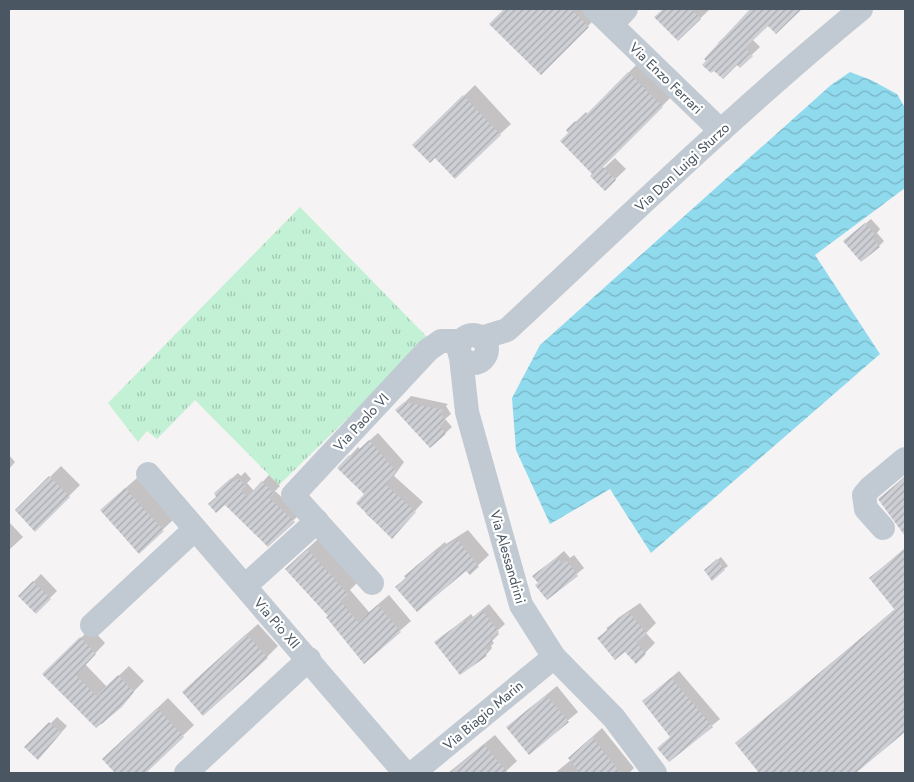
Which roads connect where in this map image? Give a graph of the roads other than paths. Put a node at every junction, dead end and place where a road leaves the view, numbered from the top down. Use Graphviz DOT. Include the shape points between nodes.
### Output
graph roads {
  1 [pos="861,9"];
  2 [pos="611,14"];
  3 [pos="721,131"];
  4 [pos="473,351"];
  5 [pos="905,459"];
  6 [pos="148,474"];
  7 [pos="317,521"];
  8 [pos="195,528"];
  9 [pos="883,528"];
  10 [pos="372,583"];
  11 [pos="245,586"];
  12 [pos="92,625"];
  13 [pos="554,657"];
  14 [pos="309,659"];
  15 [pos="186,773"];
  16 [pos="405,773"];
  17 [pos="413,773"];
  18 [pos="655,773"];
  1 -- 3 [label="street, Via Don Luigi Sturzo"];
  2 -- 3 [label="street, Via Enzo Ferrari"];
  3 -- 4 [label="street, Via Don Luigi Sturzo" via="507,330 503,340"];
  4 -- 7 [label="street, Via Paolo VI" via="441,341 428,350 293,495"];
  4 -- 13 [label="street, Via Alessandrini" via="463,382 467,412 521,605"];
  5 -- 9 [label="street" via="864,495 866,509"];
  6 -- 8 [label="street, Via Pio XII"];
  7 -- 10 [label="street, Via Paolo VI"];
  7 -- 11 [label="street"];
  8 -- 11 [label="street, Via Pio XII"];
  8 -- 12 [label="street"];
  11 -- 14 [label="street, Via Pio XII"];
  13 -- 17 [label="street, Via Biagio Marin"];
  13 -- 18 [label="street, Via Alessandrini" via="614,718"];
  14 -- 15 [label="street"];
  14 -- 16 [label="street, Via Pio XII"];
}
